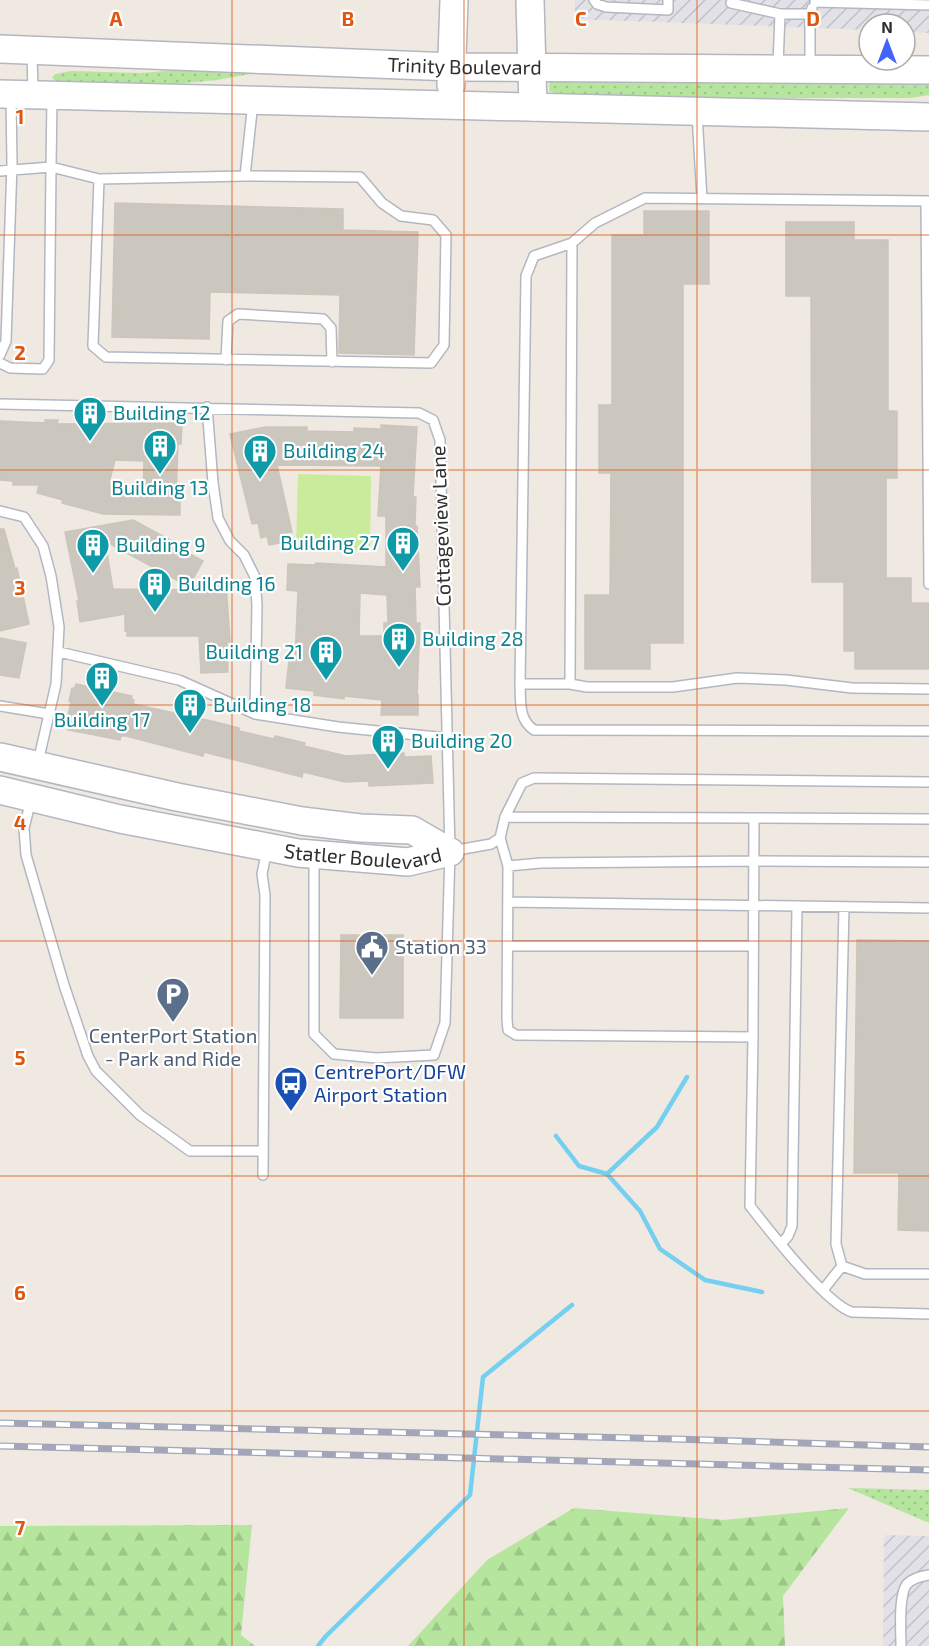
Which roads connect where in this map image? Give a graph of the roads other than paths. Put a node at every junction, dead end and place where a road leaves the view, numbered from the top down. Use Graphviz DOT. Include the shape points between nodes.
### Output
graph roads {
  1 [pos="454,0"];
  2 [pos="530,0"];
  3 [pos="594,0"];
  4 [pos="668,0"];
  5 [pos="814,1"];
  6 [pos="731,3"];
  7 [pos="929,5"];
  8 [pos="780,14"];
  9 [pos="810,14"];
  10 [pos="0,49"];
  11 [pos="32,50"];
  12 [pos="452,67"];
  13 [pos="532,67"];
  14 [pos="778,68"];
  15 [pos="810,69"];
  16 [pos="929,70"];
  17 [pos="24,95"];
  18 [pos="253,99"];
  19 [pos="451,105"];
  20 [pos="533,107"];
  21 [pos="697,111"];
  22 [pos="929,117"];
  23 [pos="51,167"];
  24 [pos="0,171"];
  25 [pos="12,171"];
  26 [pos="245,176"];
  27 [pos="99,179"];
  28 [pos="702,199"];
  29 [pos="928,201"];
  30 [pos="572,243"];
  31 [pos="0,355"];
  32 [pos="226,360"];
  33 [pos="332,362"];
  34 [pos="0,363"];
  35 [pos="0,404"];
  36 [pos="207,407"];
  37 [pos="0,511"];
  38 [pos="929,584"];
  39 [pos="59,652"];
  40 [pos="520,684"];
  41 [pos="570,684"];
  42 [pos="929,689"];
  43 [pos="0,706"];
  44 [pos="50,714"];
  45 [pos="255,714"];
  46 [pos="929,731"];
  47 [pos="447,738"];
  48 [pos="0,757"];
  49 [pos="37,764"];
  50 [pos="929,782"];
  51 [pos="0,790"];
  52 [pos="32,796"];
  53 [pos="505,817"];
  54 [pos="754,818"];
  55 [pos="929,819"];
  56 [pos="500,838"];
  57 [pos="267,847"];
  58 [pos="450,852"];
  59 [pos="314,854"];
  60 [pos="754,861"];
  61 [pos="929,862"];
  62 [pos="508,866"];
  63 [pos="509,903"];
  64 [pos="753,906"];
  65 [pos="797,906"];
  66 [pos="844,907"];
  67 [pos="929,908"];
  68 [pos="508,946"];
  69 [pos="753,946"];
  70 [pos="753,1037"];
  71 [pos="264,1151"];
  72 [pos="264,1175"];
  73 [pos="781,1244"];
  74 [pos="842,1266"];
  75 [pos="929,1274"];
  76 [pos="823,1290"];
  77 [pos="929,1314"];
  78 [pos="929,1575"];
  79 [pos="901,1646"];
  1 -- 12 [label="main road"];
  2 -- 13 [label="main road"];
  3 -- 4 [label="lane" via="606,7 668,10"];
  5 -- 7 [label="lane"];
  5 -- 9 [label="lane"];
  6 -- 8 [label="lane"];
  8 -- 9 [label="lane"];
  8 -- 14 [label="lane"];
  9 -- 15 [label="lane"];
  10 -- 11 [label="main road, Trinity Boulevard"];
  11 -- 12 [label="main road, Trinity Boulevard"];
  11 -- 17 [label="lane"];
  12 -- 13 [label="main road, Trinity Boulevard"];
  12 -- 19 [label="main road"];
  13 -- 14 [label="main road, Trinity Boulevard"];
  13 -- 20 [label="main road"];
  14 -- 15 [label="main road, Trinity Boulevard"];
  15 -- 16 [label="main road, Trinity Boulevard"];
  17 -- 18 [label="main road, Trinity Boulevard"];
  17 -- 23 [label="lane"];
  17 -- 25 [label="lane"];
  18 -- 19 [label="main road, Trinity Boulevard"];
  18 -- 26 [label="lane"];
  19 -- 20 [label="main road, Trinity Boulevard"];
  20 -- 21 [label="main road, Trinity Boulevard"];
  21 -- 22 [label="main road, Trinity Boulevard"];
  21 -- 28 [label="lane"];
  23 -- 25 [label="lane"];
  23 -- 27 [label="lane"];
  23 -- 34 [label="lane" via="49,360 44,369 10,368"];
  24 -- 25 [label="lane"];
  25 -- 31 [label="lane" via="6,341"];
  26 -- 27 [label="lane"];
  26 -- 33 [label="lane" via="360,177 382,203 401,216 432,220 446,235 444,345 431,363"];
  27 -- 32 [label="lane" via="93,346 106,357"];
  28 -- 29 [label="lane"];
  28 -- 30 [label="lane" via="645,198 595,223"];
  29 -- 38 [label="lane"];
  30 -- 40 [label="lane" via="534,256 526,276"];
  30 -- 41 [label="lane"];
  32 -- 33 [label="lane"];
  32 -- 33 [label="lane" via="228,321 238,314 323,319 331,328"];
  35 -- 36 [label="lane, Cottageview Lane"];
  36 -- 45 [label="lane" via="218,518 255,577"];
  36 -- 47 [label="lane, Cottageview Lane" via="419,413 433,420 440,440"];
  37 -- 39 [label="lane" via="24,517 44,546 59,627"];
  39 -- 44 [label="lane"];
  39 -- 45 [label="lane" via="179,680"];
  40 -- 41 [label="lane"];
  40 -- 46 [label="lane" via="522,718 534,730"];
  41 -- 42 [label="lane" via="673,687 738,678 852,688"];
  43 -- 44 [label="lane"];
  44 -- 49 [label="lane"];
  45 -- 47 [label="lane"];
  47 -- 58 [label="lane, Cottageview Lane"];
  48 -- 49 [label="main road, Statler Boulevard"];
  49 -- 52 [label="main road"];
  49 -- 58 [label="main road, Statler Boulevard" via="302,821 412,830"];
  50 -- 53 [label="lane" via="534,778 522,783"];
  51 -- 52 [label="main road, Statler Boulevard"];
  52 -- 57 [label="main road, Statler Boulevard" via="120,819"];
  52 -- 71 [label="lane" via="24,828 26,855 66,993 96,1071 140,1115 190,1151"];
  53 -- 54 [label="lane"];
  53 -- 56 [label="lane"];
  54 -- 55 [label="lane"];
  54 -- 60 [label="lane"];
  56 -- 58 [label="lane" via="491,844"];
  56 -- 62 [label="lane"];
  57 -- 59 [label="main road, Statler Boulevard"];
  57 -- 71 [label="lane" via="262,874"];
  58 -- 59 [label="main road, Statler Boulevard" via="408,862"];
  58 -- 59 [label="lane, Cottageview Lane" via="445,1023 434,1055 376,1058 334,1054 314,1034"];
  60 -- 61 [label="lane"];
  60 -- 62 [label="lane"];
  60 -- 64 [label="lane"];
  62 -- 63 [label="lane"];
  63 -- 64 [label="lane"];
  63 -- 68 [label="lane"];
  64 -- 65 [label="lane"];
  64 -- 69 [label="lane"];
  65 -- 66 [label="lane"];
  65 -- 73 [label="lane" via="792,1226"];
  66 -- 67 [label="lane"];
  66 -- 74 [label="lane" via="836,1244"];
  68 -- 69 [label="lane"];
  68 -- 70 [label="lane" via="507,1019 508,1029 516,1035"];
  69 -- 70 [label="lane"];
  70 -- 73 [label="lane" via="750,1206"];
  71 -- 72 [label="lane"];
  73 -- 76 [label="lane"];
  74 -- 75 [label="lane" via="866,1274"];
  74 -- 76 [label="lane"];
  76 -- 77 [label="lane" via="839,1306 852,1312"];
  78 -- 79 [label="lane" via="907,1585 902,1598"];
}
